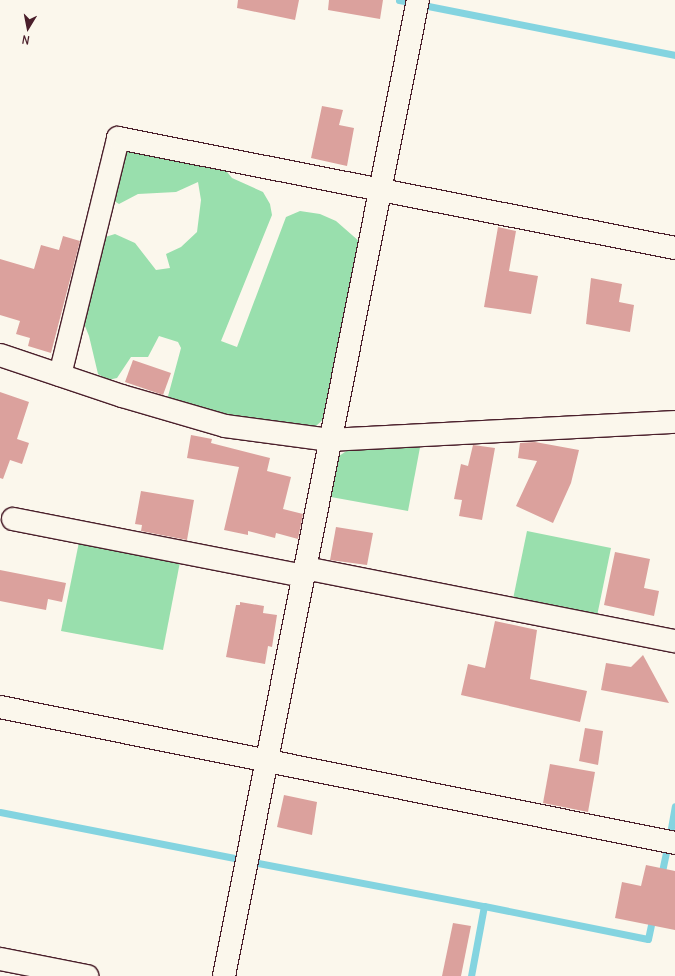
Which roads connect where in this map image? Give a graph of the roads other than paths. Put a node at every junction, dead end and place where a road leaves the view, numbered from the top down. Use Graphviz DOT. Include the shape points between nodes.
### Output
graph roads {
  1 [pos="418,0"];
  2 [pos="380,190"];
  3 [pos="675,248"];
  4 [pos="0,355"];
  5 [pos="60,375"];
  6 [pos="675,422"];
  7 [pos="330,440"];
  8 [pos="13,519"];
  9 [pos="304,572"];
  10 [pos="675,641"];
  11 [pos="0,707"];
  12 [pos="266,760"];
  13 [pos="675,843"];
  14 [pos="0,959"];
  15 [pos="87,976"];
  16 [pos="224,976"];
  1 -- 2 [label="street"];
  2 -- 3 [label="street"];
  2 -- 5 [label="street" via="118,138"];
  2 -- 7 [label="street"];
  4 -- 5 [label="street"];
  5 -- 7 [label="street" via="225,426"];
  6 -- 7 [label="street"];
  7 -- 9 [label="street"];
  8 -- 9 [label="street"];
  9 -- 10 [label="street"];
  9 -- 12 [label="street"];
  11 -- 12 [label="street"];
  12 -- 13 [label="street"];
  12 -- 16 [label="street"];
  14 -- 15 [label="street"];
}
